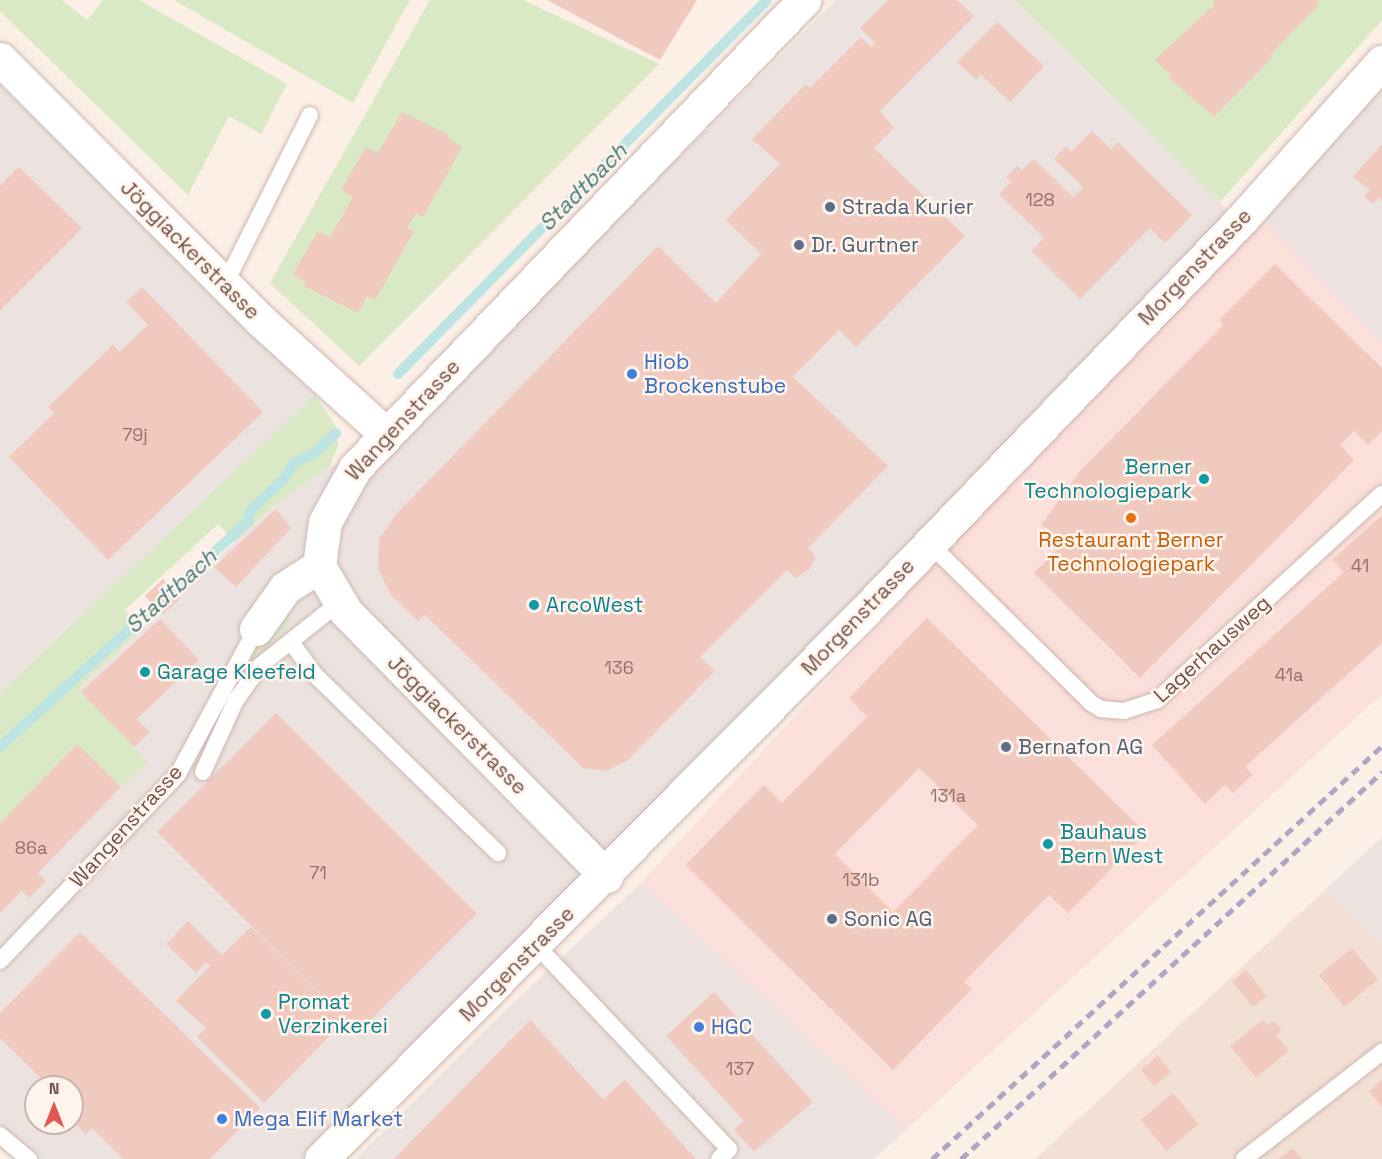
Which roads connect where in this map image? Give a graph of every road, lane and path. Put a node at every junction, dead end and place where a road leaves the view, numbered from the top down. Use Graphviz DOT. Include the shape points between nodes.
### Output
graph roads {
  1 [pos="804,0"];
  2 [pos="0,59"];
  3 [pos="1382,62"];
  4 [pos="310,116"];
  5 [pos="225,284"];
  6 [pos="386,434"];
  7 [pos="1382,495"];
  8 [pos="928,543"];
  9 [pos="319,566"];
  10 [pos="340,602"];
  11 [pos="256,629"];
  12 [pos="291,642"];
  13 [pos="203,772"];
  14 [pos="498,853"];
  15 [pos="606,876"];
  16 [pos="536,945"];
  17 [pos="0,961"];
  18 [pos="1382,1052"];
  19 [pos="0,1135"];
  20 [pos="29,1159"];
  21 [pos="321,1159"];
  22 [pos="719,1159"];
  23 [pos="1244,1159"];
  1 -- 6 [label="street, Wangenstrasse"];
  2 -- 5 [label="street, Jöggiackerstrasse"];
  3 -- 8 [label="street, Morgenstrasse" via="1241,220"];
  4 -- 5 [label="lane"];
  5 -- 6 [label="street, Jöggiackerstrasse"];
  6 -- 9 [label="street, Wangenstrasse" via="346,480 331,506"];
  7 -- 8 [label="lane, Lagerhausweg" via="1157,700 1124,711 1101,709 1091,703"];
  8 -- 15 [label="street, Morgenstrasse"];
  9 -- 10 [label="street, Jöggiackerstrasse"];
  9 -- 11 [label="street, Wangenstrasse" via="285,588"];
  10 -- 12 [label="lane"];
  10 -- 15 [label="street, Jöggiackerstrasse"];
  11 -- 17 [label="lane, Wangenstrasse" via="178,774"];
  12 -- 13 [label="lane" via="261,665 236,700"];
  12 -- 14 [label="lane" via="314,674"];
  15 -- 16 [label="street, Morgenstrasse"];
  16 -- 21 [label="street, Morgenstrasse"];
  16 -- 22 [label="lane" via="729,1149"];
  18 -- 23 [label="lane"];
  19 -- 20 [label="lane"];
}
